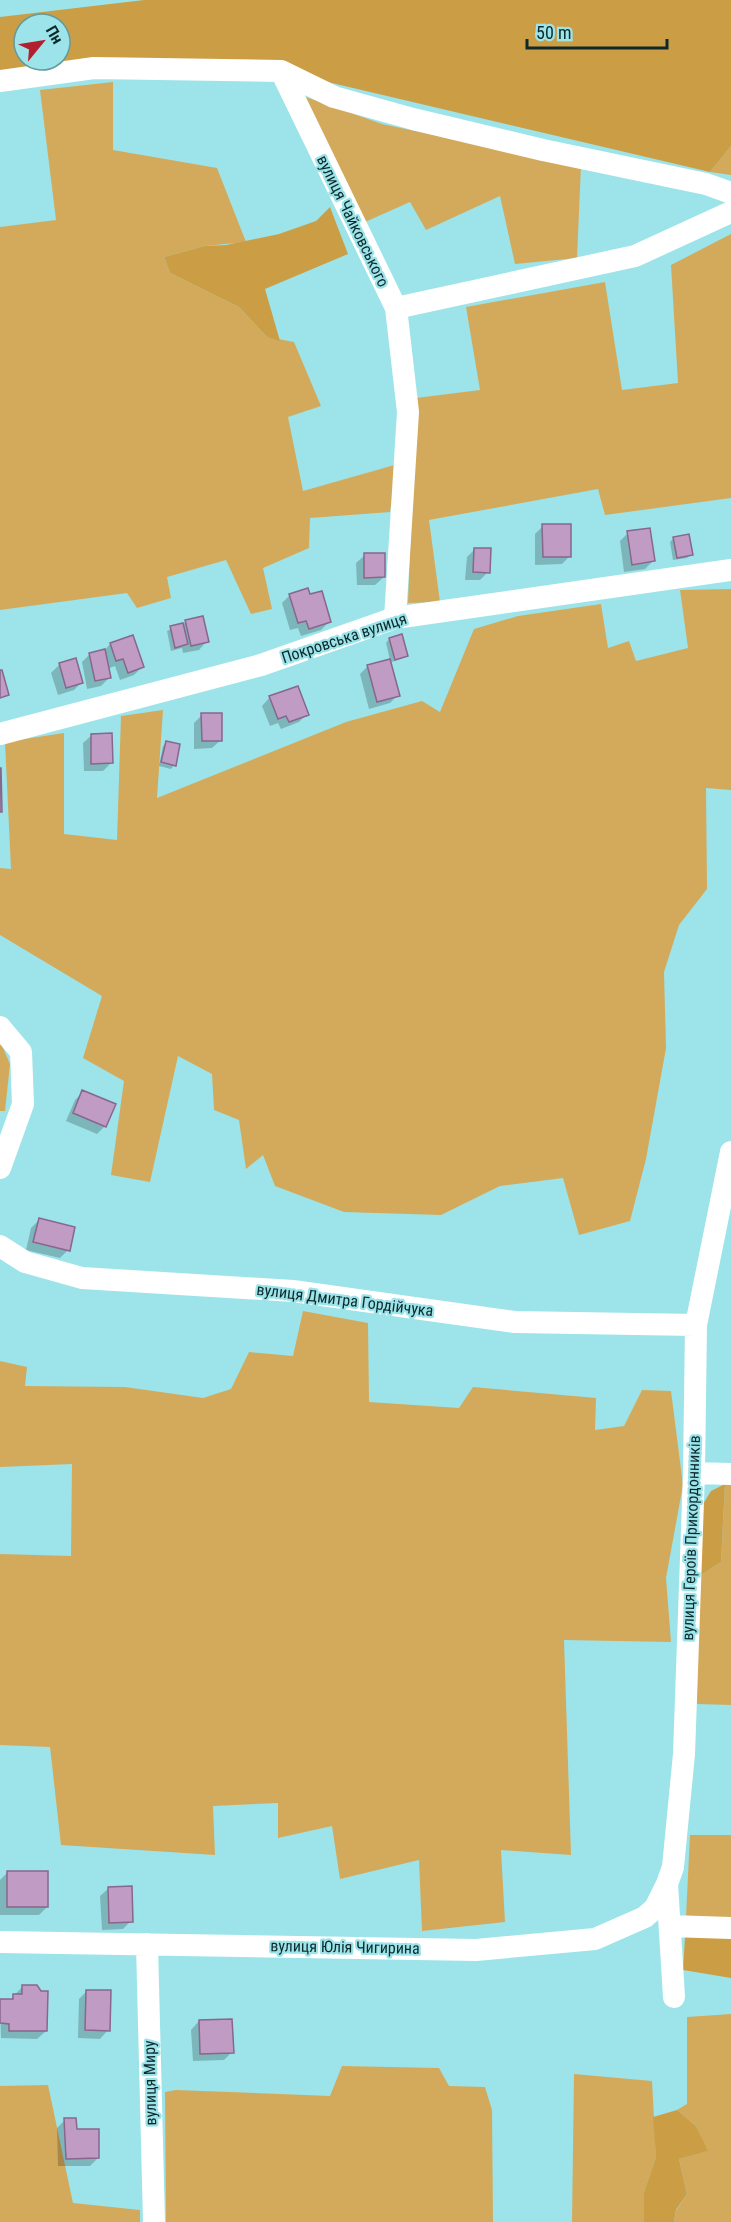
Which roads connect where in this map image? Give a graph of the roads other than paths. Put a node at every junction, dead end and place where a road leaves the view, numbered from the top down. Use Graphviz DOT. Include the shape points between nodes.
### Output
graph roads {
  1 [pos="281,72"];
  2 [pos="0,81"];
  3 [pos="731,193"];
  4 [pos="731,212"];
  5 [pos="396,308"];
  6 [pos="731,570"];
  7 [pos="395,618"];
  8 [pos="0,734"];
  9 [pos="0,1028"];
  10 [pos="731,1152"];
  11 [pos="0,1168"];
  12 [pos="0,1246"];
  13 [pos="696,1325"];
  14 [pos="694,1473"];
  15 [pos="731,1474"];
  16 [pos="667,1884"];
  17 [pos="670,1926"];
  18 [pos="731,1928"];
  19 [pos="0,1942"];
  20 [pos="147,1944"];
  21 [pos="674,1997"];
  22 [pos="154,2222"];
  1 -- 2 [label="street" via="94,68"];
  1 -- 3 [label="street" via="334,97 412,119 706,184"];
  1 -- 5 [label="street, вулиця Чайковського"];
  4 -- 5 [label="street" via="635,256"];
  5 -- 7 [label="street, вулиця Чайковського" via="408,412"];
  6 -- 7 [label="street, Покровська вулиця"];
  7 -- 8 [label="street, Покровська вулиця" via="261,665"];
  9 -- 11 [label="street" via="21,1052 23,1104"];
  10 -- 13 [label="street, вулиця Героїв Прикордонників"];
  12 -- 13 [label="street, вулиця Дмитра Гордійчука" via="26,1262 82,1278 293,1291 515,1322"];
  13 -- 14 [label="street, вулиця Героїв Прикордонників"];
  14 -- 15 [label="street"];
  14 -- 16 [label="street, вулиця Героїв Прикордонників" via="684,1754 673,1867"];
  16 -- 17 [label="street, вулиця Героїв Прикордонників"];
  16 -- 20 [label="street, вулиця Юлія Чигирина" via="655,1908 645,1917 595,1939 476,1950"];
  17 -- 18 [label="street"];
  17 -- 21 [label="street, вулиця Героїв Прикордонників"];
  19 -- 20 [label="street, вулиця Юлія Чигирина"];
  20 -- 22 [label="street, вулиця Миру"];
}
